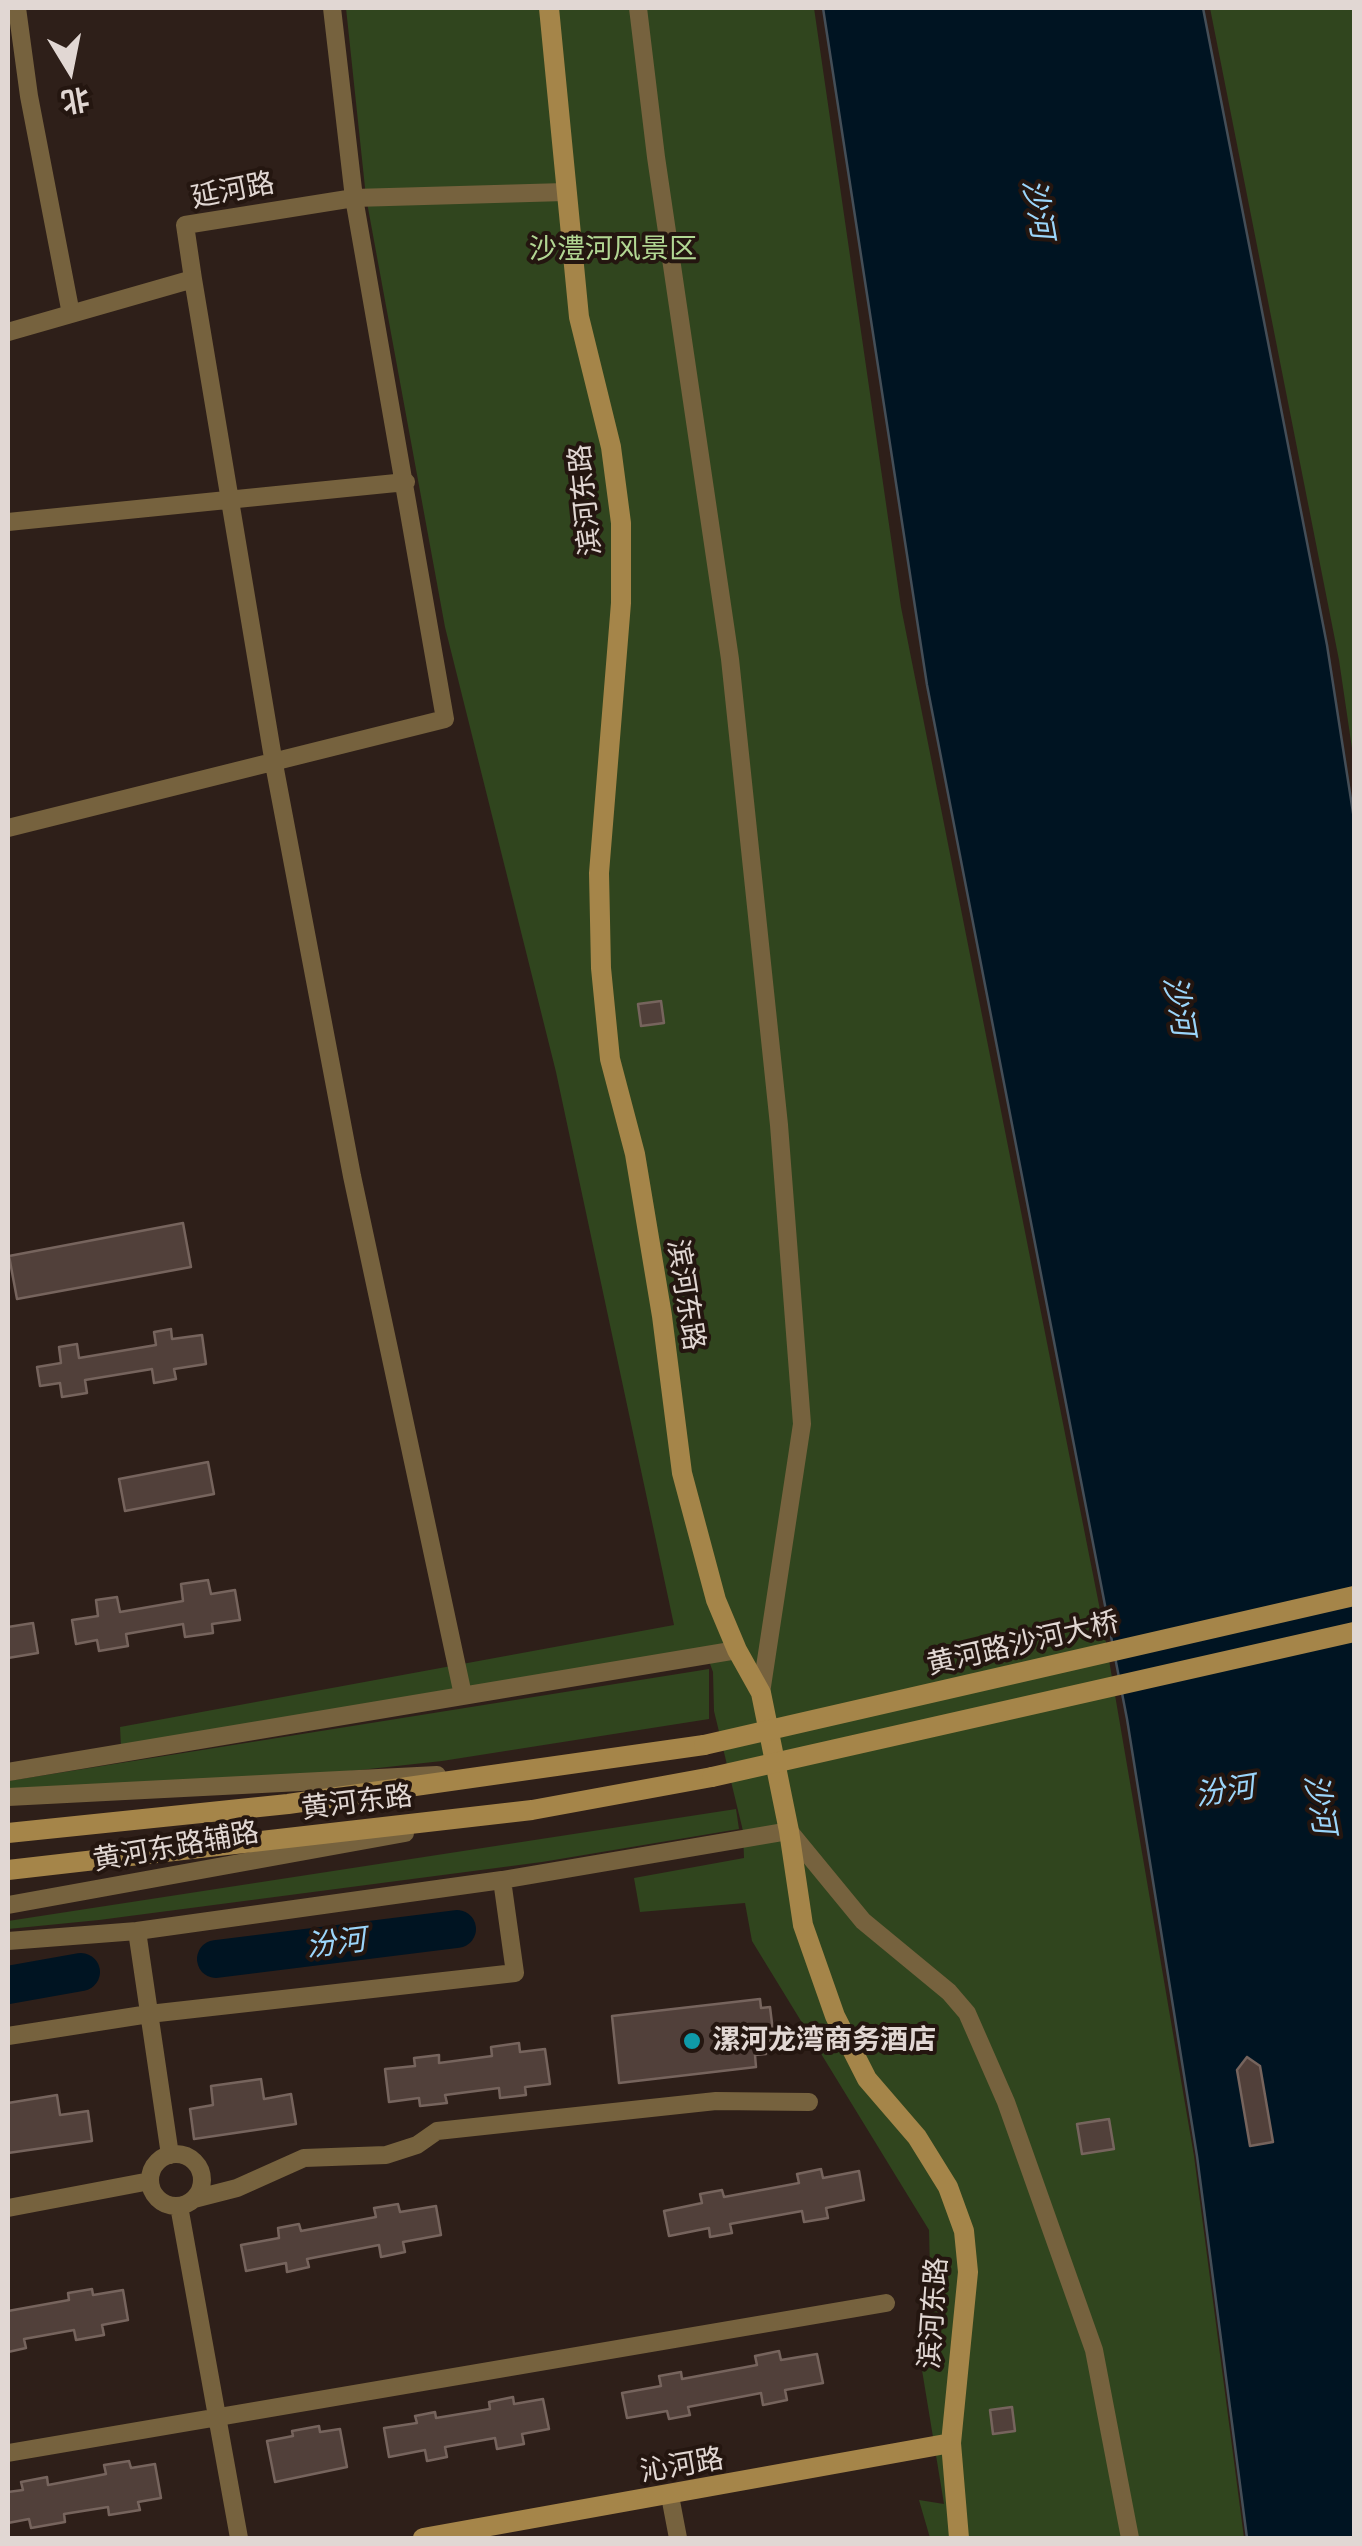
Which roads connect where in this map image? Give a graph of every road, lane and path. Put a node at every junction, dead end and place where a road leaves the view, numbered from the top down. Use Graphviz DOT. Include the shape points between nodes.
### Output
graph roads {
  1 [pos="17,8"];
  2 [pos="332,8"];
  3 [pos="549,8"];
  4 [pos="638,8"];
  5 [pos="565,192"];
  6 [pos="354,198"];
  7 [pos="193,279"];
  8 [pos="71,314"];
  9 [pos="8,332"];
  10 [pos="406,482"];
  11 [pos="229,500"];
  12 [pos="8,522"];
  13 [pos="274,764"];
  14 [pos="8,828"];
  15 [pos="1354,1596"];
  16 [pos="1354,1632"];
  17 [pos="738,1650"];
  18 [pos="761,1693"];
  19 [pos="463,1696"];
  20 [pos="704,1746"];
  21 [pos="532,1770"];
  22 [pos="8,1772"];
  23 [pos="8,1797"];
  24 [pos="532,1810"];
  25 [pos="788,1831"];
  26 [pos="8,1834"];
  27 [pos="8,1870"];
  28 [pos="502,1880"];
  29 [pos="8,1905"];
  30 [pos="137,1931"];
  31 [pos="8,1941"];
  32 [pos="149,2014"];
  33 [pos="8,2036"];
  34 [pos="809,2102"];
  35 [pos="170,2155"];
  36 [pos="150,2181"];
  37 [pos="186,2202"];
  38 [pos="8,2208"];
  39 [pos="886,2304"];
  40 [pos="218,2417"];
  41 [pos="951,2443"];
  42 [pos="8,2453"];
  43 [pos="670,2496"];
  44 [pos="239,2538"];
  45 [pos="423,2538"];
  46 [pos="678,2538"];
  47 [pos="959,2538"];
  48 [pos="1130,2538"];
  1 -- 8 [label="street"];
  2 -- 6 [label="street"];
  3 -- 5 [label="street, 滨河东路"];
  4 -- 18 [label="street" via="730,659 779,1125 802,1424"];
  5 -- 6 [label="street"];
  5 -- 17 [label="street, 滨河东路" via="579,317 611,447 621,523 599,873 610,1058 635,1154 682,1473 716,1600"];
  6 -- 7 [label="street, 延河路" via="185,225"];
  6 -- 10 [label="street"];
  7 -- 8 [label="street"];
  7 -- 11 [label="street"];
  8 -- 9 [label="street"];
  10 -- 11 [label="street"];
  10 -- 13 [label="street" via="445,719"];
  11 -- 12 [label="street"];
  11 -- 13 [label="street"];
  13 -- 14 [label="street"];
  13 -- 19 [label="street" via="352,1176"];
  15 -- 20 [label="street, 黄河路沙河大桥, bridge"];
  16 -- 24 [label="street, 黄河东路, bridge" via="712,1778"];
  17 -- 18 [label="street, 滨河东路"];
  17 -- 19 [label="street"];
  18 -- 25 [label="street, 滨河东路"];
  19 -- 22 [label="street"];
  20 -- 21 [label="street, 黄河东路"];
  21 -- 23 [label="street, 黄河东路辅路"];
  21 -- 26 [label="street, 黄河东路"];
  24 -- 27 [label="street, 黄河东路"];
  24 -- 29 [label="street, 黄河东路辅路"];
  25 -- 28 [label="street"];
  25 -- 41 [label="street, 滨河东路" via="802,1925 835,2016 868,2079 948,2186 964,2231 968,2272"];
  25 -- 48 [label="street" via="863,1921 967,2013 1006,2102 1094,2350"];
  28 -- 30 [label="street"];
  28 -- 32 [label="street" via="515,1972"];
  30 -- 31 [label="street"];
  30 -- 32 [label="street"];
  32 -- 33 [label="street"];
  32 -- 35 [label="street"];
  34 -- 37 [label="street" via="716,2101 437,2131 386,2155 304,2158"];
  35 -- 36 [label="street" via="155,2164"];
  35 -- 37 [label="street" via="198,2168 201,2184"];
  36 -- 37 [label="street" via="155,2197 170,2206"];
  36 -- 38 [label="street"];
  37 -- 40 [label="street"];
  39 -- 40 [label="street"];
  40 -- 42 [label="street"];
  40 -- 44 [label="street"];
  41 -- 43 [label="street, 沁河路"];
  41 -- 47 [label="street, 滨河东路"];
  43 -- 45 [label="street, 沁河路"];
  43 -- 46 [label="street"];
}
